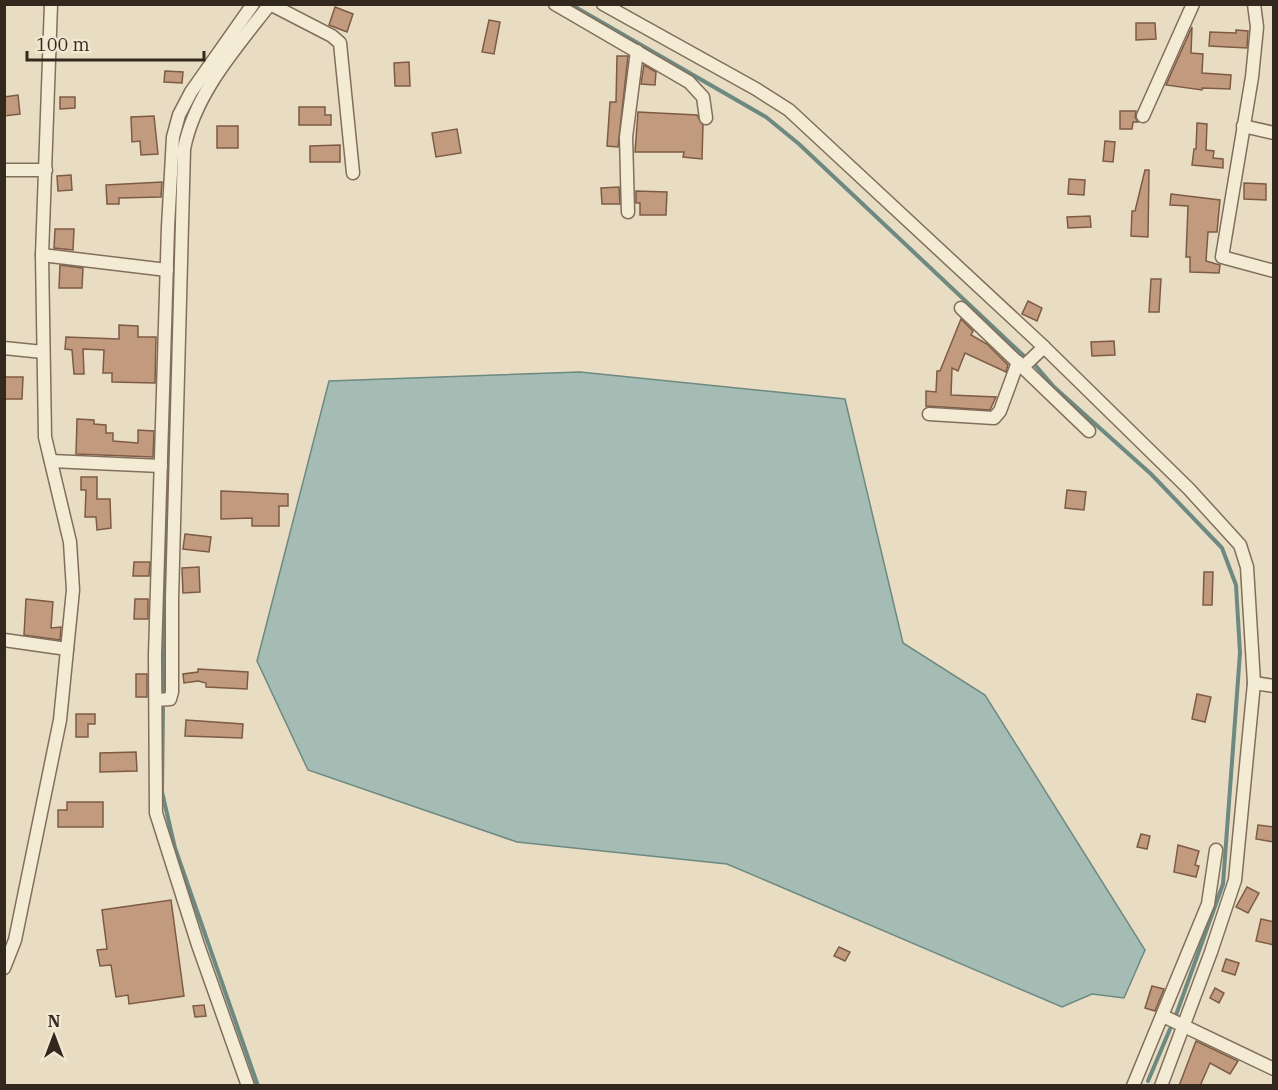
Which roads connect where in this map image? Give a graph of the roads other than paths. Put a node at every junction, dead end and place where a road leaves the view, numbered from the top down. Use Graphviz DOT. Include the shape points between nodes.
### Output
graph roads {
  1 [pos="51,4"];
  2 [pos="253,4"];
  3 [pos="270,4"];
  4 [pos="555,4"];
  5 [pos="603,4"];
  6 [pos="1193,4"];
  7 [pos="1254,4"];
  8 [pos="637,51"];
  9 [pos="1143,116"];
  10 [pos="706,118"];
  11 [pos="1243,126"];
  12 [pos="1274,133"];
  13 [pos="4,170"];
  14 [pos="46,170"];
  15 [pos="353,173"];
  16 [pos="628,212"];
  17 [pos="42,255"];
  18 [pos="168,270"];
  19 [pos="1274,271"];
  20 [pos="961,308"];
  21 [pos="1044,347"];
  22 [pos="4,348"];
  23 [pos="43,352"];
  24 [pos="1020,364"];
  25 [pos="929,414"];
  26 [pos="1089,432"];
  27 [pos="51,461"];
  28 [pos="161,468"];
  29 [pos="175,471"];
  30 [pos="4,640"];
  31 [pos="67,649"];
  32 [pos="1254,683"];
  33 [pos="1274,686"];
  34 [pos="156,700"];
  35 [pos="1216,850"];
  36 [pos="4,968"];
  37 [pos="1163,1016"];
  38 [pos="1185,1026"];
  39 [pos="1274,1069"];
  40 [pos="248,1086"];
  41 [pos="1133,1086"];
  42 [pos="1161,1086"];
  1 -- 14 [label="street"];
  2 -- 18 [label="street" via="208,66 179,115 173,137"];
  3 -- 15 [label="street" via="340,43"];
  3 -- 29 [label="street" via="197,108 184,149"];
  4 -- 8 [label="street"];
  5 -- 21 [label="street" via="789,111"];
  6 -- 9 [label="street"];
  7 -- 11 [label="street" via="1257,27"];
  8 -- 10 [label="street" via="698,89"];
  8 -- 16 [label="street" via="626,137"];
  11 -- 12 [label="street"];
  11 -- 19 [label="street" via="1222,256"];
  13 -- 14 [label="street"];
  14 -- 17 [label="street"];
  17 -- 18 [label="street"];
  17 -- 23 [label="street"];
  18 -- 28 [label="street"];
  20 -- 24 [label="street"];
  21 -- 24 [label="street"];
  21 -- 32 [label="street" via="1240,544 1247,567"];
  22 -- 23 [label="street"];
  23 -- 27 [label="street" via="45,437"];
  24 -- 25 [label="street" via="994,418"];
  24 -- 26 [label="street"];
  27 -- 28 [label="street"];
  27 -- 31 [label="street" via="70,542 73,590"];
  28 -- 29 [label="street"];
  28 -- 34 [label="street"];
  29 -- 34 [label="street" via="172,692 170,699"];
  30 -- 31 [label="street"];
  31 -- 36 [label="street" via="60,720 32,865 15,940"];
  32 -- 33 [label="street"];
  32 -- 38 [label="street" via="1235,880"];
  34 -- 40 [label="street" via="156,813"];
  35 -- 37 [label="street" via="1208,904"];
  37 -- 38 [label="street"];
  37 -- 41 [label="street"];
  38 -- 39 [label="street"];
  38 -- 42 [label="street"];
}
